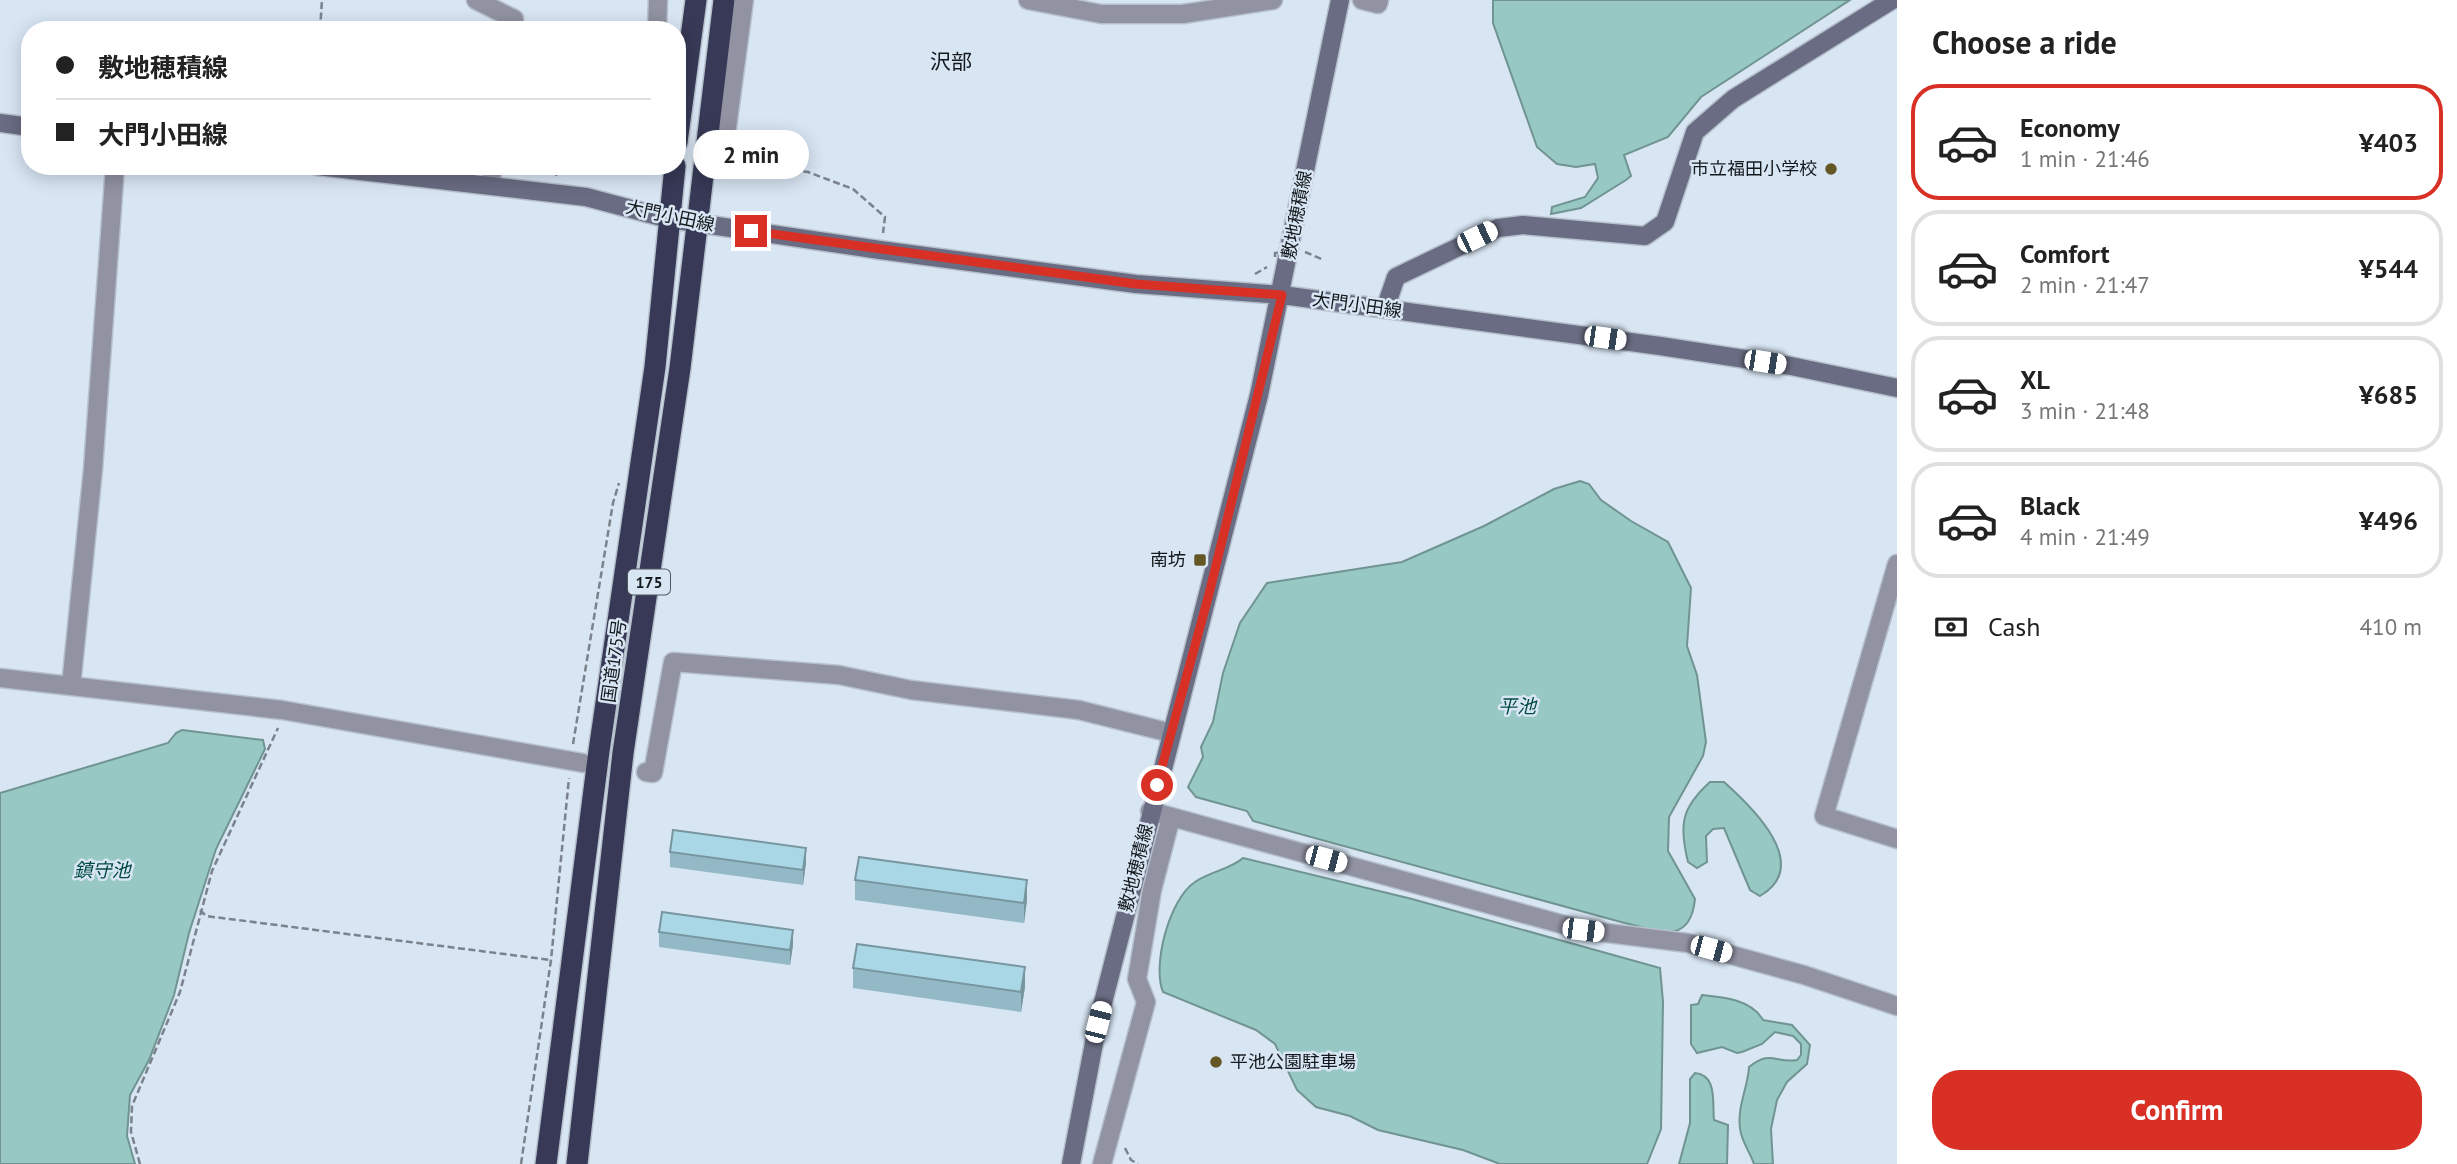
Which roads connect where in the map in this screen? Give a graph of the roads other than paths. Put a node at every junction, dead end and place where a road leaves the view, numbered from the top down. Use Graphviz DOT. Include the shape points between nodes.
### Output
graph roads {
  1 [pos="476,0"];
  2 [pos="658,0"];
  3 [pos="696,0"];
  4 [pos="724,0"];
  5 [pos="744,0"];
  6 [pos="1028,0"];
  7 [pos="1273,0"];
  8 [pos="1340,0"];
  9 [pos="1362,0"];
  10 [pos="1379,0"];
  11 [pos="1892,0"];
  12 [pos="501,4"];
  13 [pos="1101,7"];
  14 [pos="514,21"];
  15 [pos="657,21"];
  16 [pos="686,71"];
  17 [pos="0,122"];
  18 [pos="21,126"];
  19 [pos="707,139"];
  20 [pos="114,175"];
  21 [pos="398,175"];
  22 [pos="491,175"];
  23 [pos="674,175"];
  24 [pos="489,185"];
  25 [pos="669,219"];
  26 [pos="699,223"];
  27 [pos="1282,295"];
  28 [pos="1385,309"];
  29 [pos="1897,388"];
  30 [pos="1897,564"];
  31 [pos="0,678"];
  32 [pos="71,686"];
  33 [pos="1171,733"];
  34 [pos="577,762"];
  35 [pos="646,772"];
  36 [pos="1150,811"];
  37 [pos="1171,817"];
  38 [pos="1897,839"];
  39 [pos="1897,1006"];
  40 [pos="546,1164"];
  41 [pos="578,1164"];
  42 [pos="1071,1164"];
  43 [pos="1102,1164"];
  1 -- 12 [label="street"];
  2 -- 15 [label="street"];
  3 -- 16 [label="highway"];
  4 -- 19 [label="highway, 国道175号 / 175"];
  5 -- 19 [label="street" via="727,127"];
  6 -- 13 [label="street"];
  7 -- 13 [label="street" via="1183,14"];
  8 -- 27 [label="main road, 敷地穂積線"];
  9 -- 10 [label="street" via="1378,4"];
  11 -- 28 [label="main road" via="1733,99 1695,132 1665,222 1645,236 1523,225 1498,228 1396,277"];
  12 -- 14 [label="street"];
  17 -- 18 [label="main road"];
  19 -- 26 [label="highway, 国道175号 / 175"];
  20 -- 32 [label="street" via="93,469"];
  21 -- 24 [label="main road, 大門小田線"];
  22 -- 24 [label="street"];
  23 -- 25 [label="highway, 国道175号 / 175"];
  24 -- 25 [label="main road, 大門小田線" via="586,197"];
  25 -- 26 [label="main road, 大門小田線"];
  25 -- 40 [label="highway, 国道175号 / 175" via="655,368 599,751"];
  26 -- 27 [label="main road, 大門小田線" via="1136,284"];
  26 -- 41 [label="highway, 国道175号 / 175" via="623,753"];
  27 -- 28 [label="main road, 大門小田線"];
  27 -- 33 [label="main road, 敷地穂積線"];
  28 -- 29 [label="main road, 大門小田線" via="1791,366"];
  30 -- 38 [label="street" via="1824,816"];
  31 -- 32 [label="street"];
  32 -- 34 [label="street" via="282,710"];
  33 -- 35 [label="street" via="1079,710 911,690 839,676 673,662 653,773"];
  33 -- 36 [label="main road, 敷地穂積線"];
  36 -- 37 [label="street"];
  36 -- 42 [label="main road, 敷地穂積線" via="1098,1022"];
  37 -- 39 [label="street" via="1583,930 1688,943"];
  37 -- 43 [label="street" via="1152,890 1137,979 1146,1002"];
}
